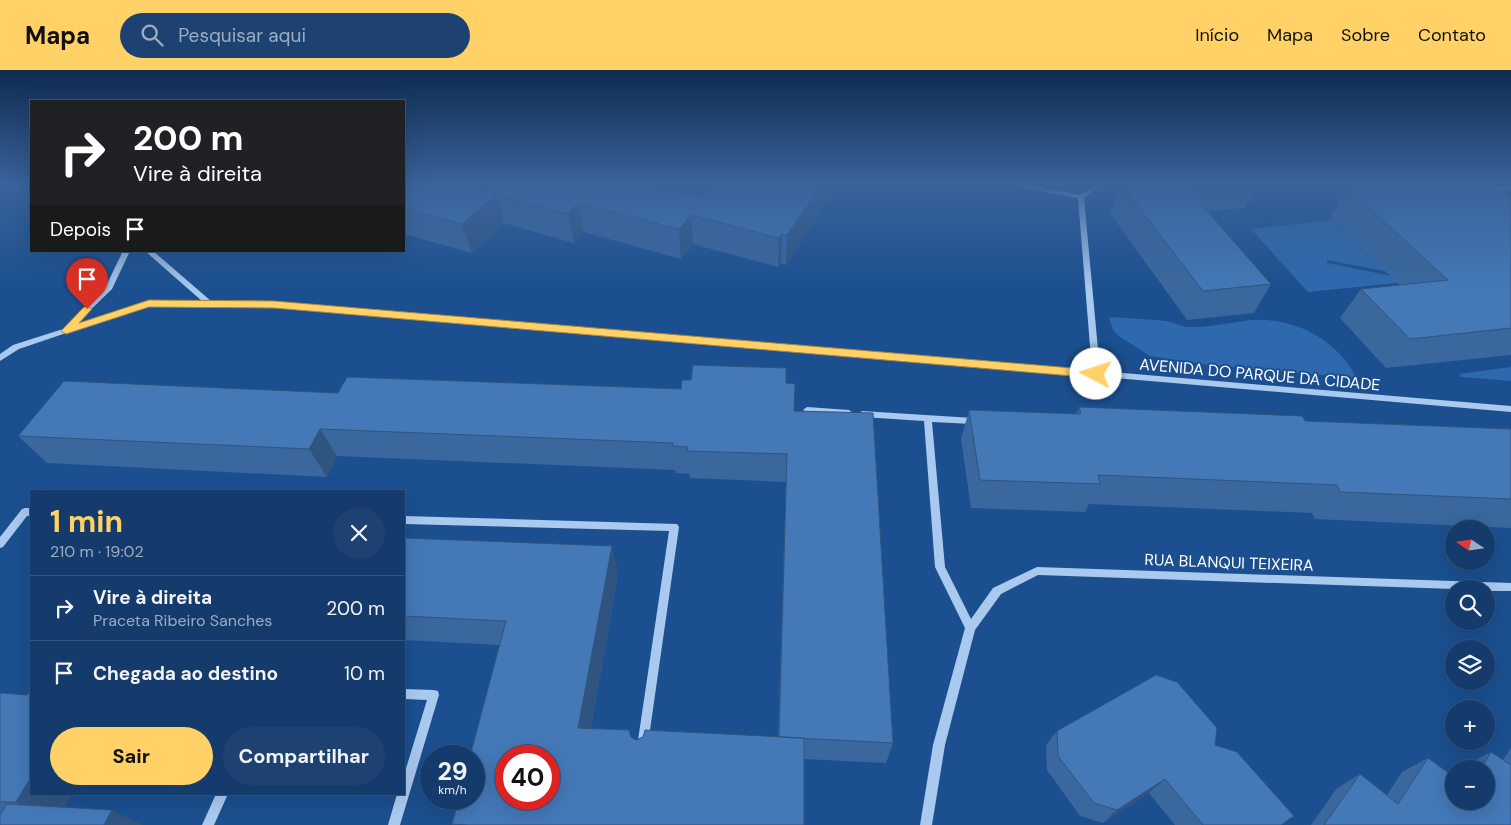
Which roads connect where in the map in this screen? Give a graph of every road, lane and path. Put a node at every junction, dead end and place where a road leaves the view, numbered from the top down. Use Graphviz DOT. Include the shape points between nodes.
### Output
graph roads {
  1 [pos="1083,220"];
  2 [pos="126,252"];
  3 [pos="149,252"];
  4 [pos="210,304"];
  5 [pos="66,331"];
  6 [pos="0,358"];
  7 [pos="1096,374"];
  8 [pos="1511,409"];
  9 [pos="807,410"];
  10 [pos="928,418"];
  11 [pos="973,421"];
  12 [pos="30,512"];
  13 [pos="405,520"];
  14 [pos="0,544"];
  15 [pos="1511,587"];
  16 [pos="970,628"];
  17 [pos="405,694"];
  18 [pos="642,753"];
  19 [pos="405,790"];
  20 [pos="222,795"];
  21 [pos="403,795"];
  22 [pos="208,825"];
  23 [pos="394,825"];
  24 [pos="926,825"];
  1 -- 7 [label="street"];
  2 -- 5 [label="street" via="109,287"];
  3 -- 4 [label="street"];
  4 -- 5 [label="street, AVENIDA DO PARQUE DA CIDADE" via="149,303"];
  4 -- 7 [label="street, AVENIDA DO PARQUE DA CIDADE" via="283,305"];
  5 -- 6 [label="street, AVENIDA DO PARQUE DA CIDADE" via="16,347"];
  7 -- 8 [label="street, AVENIDA DO PARQUE DA CIDADE"];
  9 -- 10 [label="street"];
  10 -- 11 [label="street"];
  10 -- 16 [label="street" via="940,566"];
  12 -- 14 [label="street" via="25,512"];
  13 -- 18 [label="street" via="674,527"];
  15 -- 16 [label="street, RUA BLANQUI TEIXEIRA" via="1037,571 997,591"];
  16 -- 24 [label="street" via="939,745"];
  17 -- 19 [label="street" via="434,695"];
  20 -- 22 [label="street"];
  21 -- 23 [label="street"];
}
